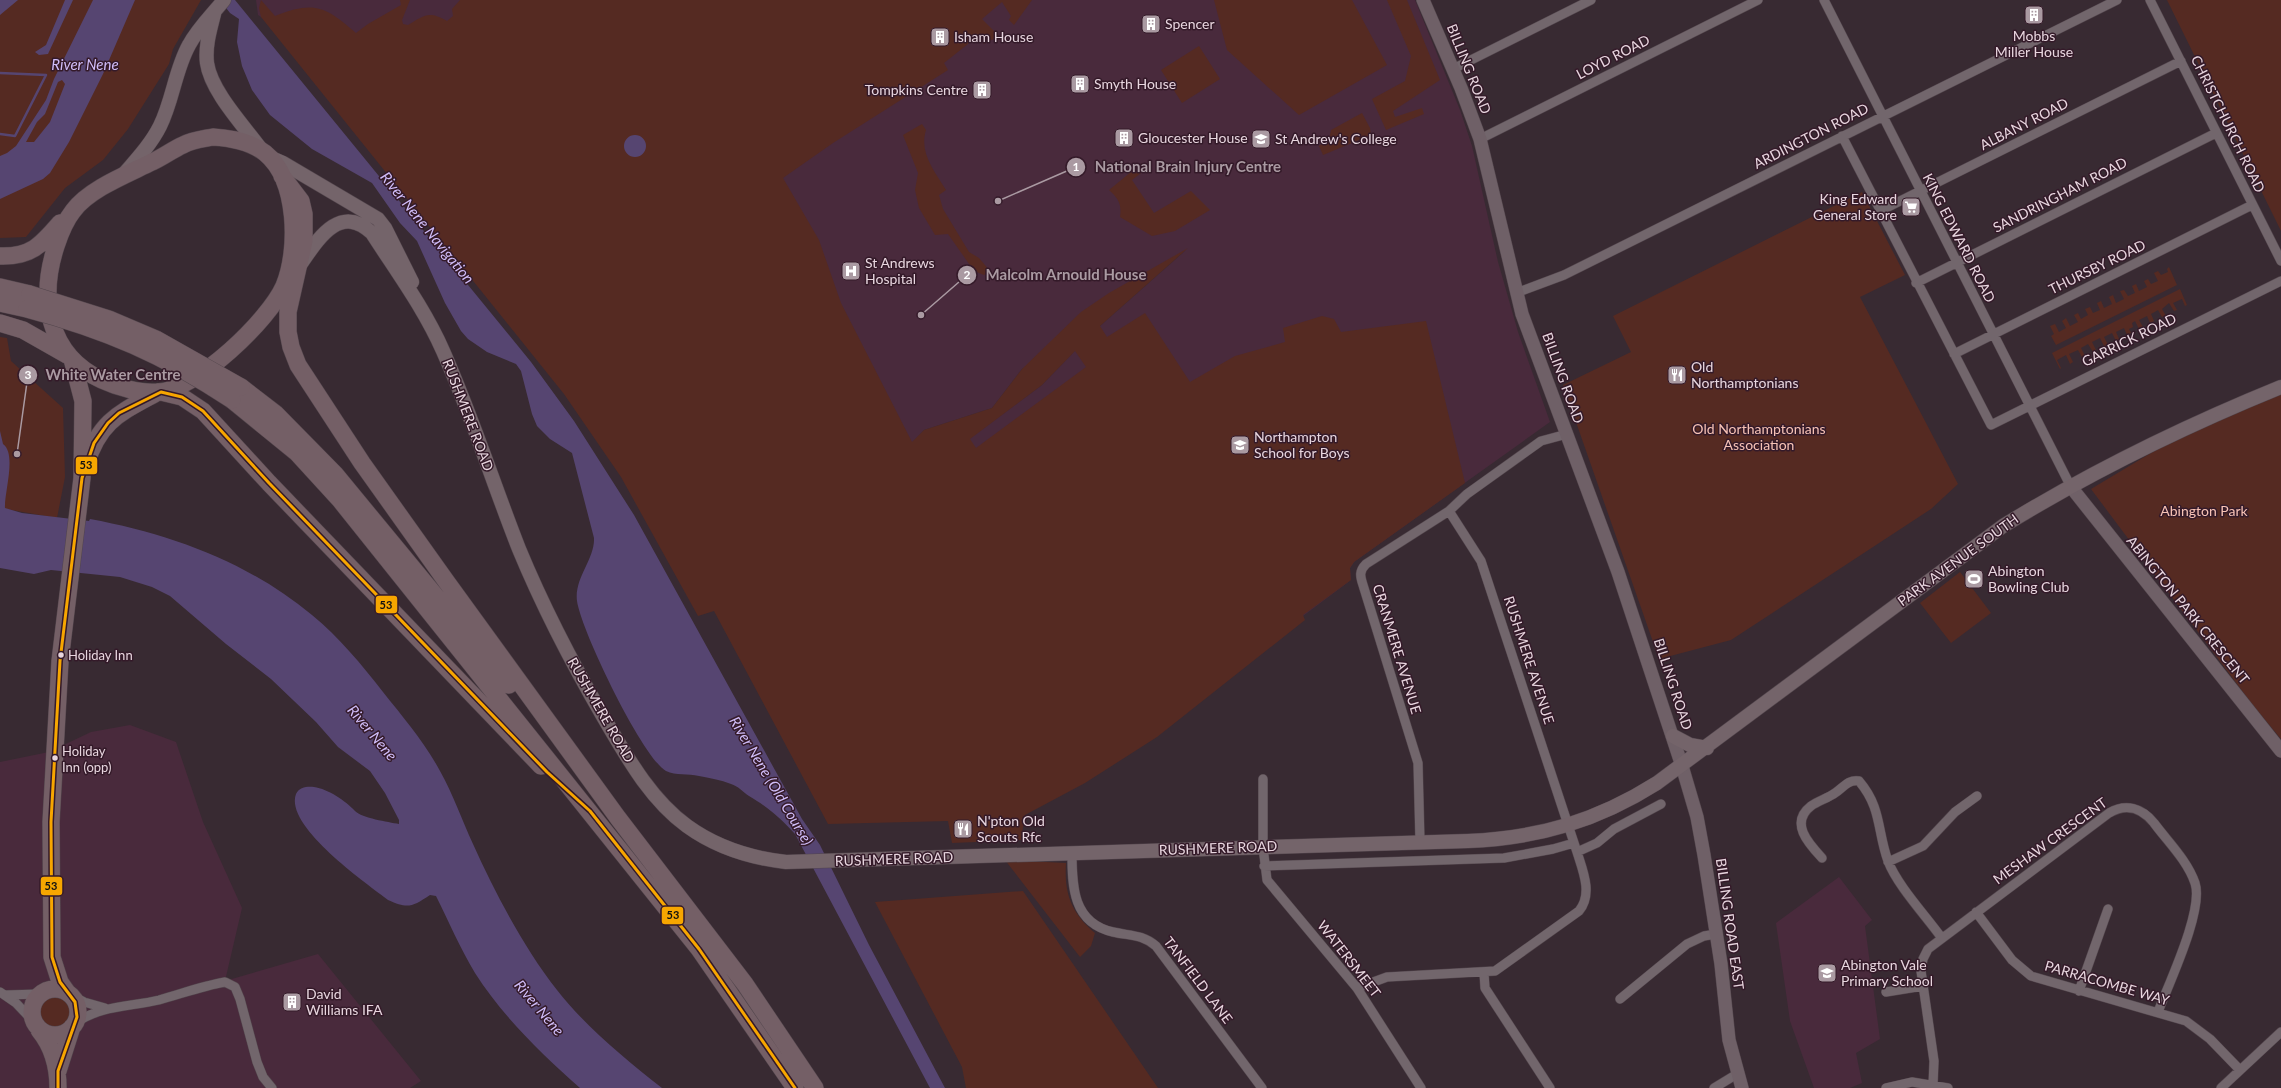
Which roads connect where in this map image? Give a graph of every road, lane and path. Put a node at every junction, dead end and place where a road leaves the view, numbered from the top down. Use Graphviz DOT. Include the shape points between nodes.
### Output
graph roads {
  1 [pos="1423,0"];
  2 [pos="1591,0"];
  3 [pos="1758,0"];
  4 [pos="1824,0"];
  5 [pos="2116,0"];
  6 [pos="2150,0"];
  7 [pos="219,7"];
  8 [pos="2181,61"];
  9 [pos="1453,69"];
  10 [pos="1882,116"];
  11 [pos="2216,133"];
  12 [pos="1842,136"];
  13 [pos="1480,139"];
  14 [pos="265,154"];
  15 [pos="122,176"];
  16 [pos="282,176"];
  17 [pos="1920,192"];
  18 [pos="2252,205"];
  19 [pos="73,210"];
  20 [pos="1880,211"];
  21 [pos="0,256"];
  22 [pos="2281,261"];
  23 [pos="1956,263"];
  24 [pos="298,268"];
  25 [pos="2281,281"];
  26 [pos="1916,282"];
  27 [pos="284,285"];
  28 [pos="0,287"];
  29 [pos="1516,293"];
  30 [pos="29,302"];
  31 [pos="0,303"];
  32 [pos="420,304"];
  33 [pos="0,323"];
  34 [pos="1992,334"];
  35 [pos="1954,354"];
  36 [pos="70,358"];
  37 [pos="2281,387"];
  38 [pos="159,392"];
  39 [pos="236,394"];
  40 [pos="2030,406"];
  41 [pos="1567,434"];
  42 [pos="82,478"];
  43 [pos="2072,487"];
  44 [pos="1449,511"];
  45 [pos="1673,736"];
  46 [pos="1707,748"];
  47 [pos="2281,751"];
  48 [pos="1682,766"];
  49 [pos="1263,779"];
  50 [pos="1977,796"];
  51 [pos="1661,804"];
  52 [pos="590,811"];
  53 [pos="618,818"];
  54 [pos="1568,826"];
  55 [pos="1420,842"];
  56 [pos="1263,847"];
  57 [pos="1576,847"];
  58 [pos="1072,853"];
  59 [pos="1822,858"];
  60 [pos="1888,862"];
  61 [pos="1264,866"];
  62 [pos="2108,909"];
  63 [pos="1976,912"];
  64 [pos="1716,934"];
  65 [pos="1942,937"];
  66 [pos="52,957"];
  67 [pos="1484,973"];
  68 [pos="1923,986"];
  69 [pos="1357,988"];
  70 [pos="2079,991"];
  71 [pos="1886,992"];
  72 [pos="3,994"];
  73 [pos="40,994"];
  74 [pos="69,994"];
  75 [pos="1620,999"];
  76 [pos="106,1008"];
  77 [pos="2158,1012"];
  78 [pos="36,1025"];
  79 [pos="74,1026"];
  80 [pos="2281,1032"];
  81 [pos="2240,1070"];
  82 [pos="58,1071"];
  83 [pos="1737,1074"];
  84 [pos="1932,1085"];
  85 [pos="58,1088"];
  86 [pos="272,1088"];
  87 [pos="795,1088"];
  88 [pos="815,1088"];
  89 [pos="1262,1088"];
  90 [pos="1421,1088"];
  91 [pos="1550,1088"];
  92 [pos="1714,1088"];
  93 [pos="1742,1088"];
  94 [pos="1886,1088"];
  95 [pos="1948,1088"];
  96 [pos="2221,1088"];
  1 -- 9 [label="street, BILLING ROAD"];
  2 -- 9 [label="street"];
  3 -- 13 [label="street, LOYD ROAD"];
  4 -- 10 [label="street, KING EDWARD ROAD"];
  5 -- 10 [label="street, ARDINGTON ROAD"];
  6 -- 8 [label="street, CHRISTCHURCH ROAD"];
  7 -- 14 [label="main road" via="207,54 207,64 218,90"];
  7 -- 15 [label="main road" via="201,26 188,46 157,132"];
  8 -- 11 [label="street, CHRISTCHURCH ROAD"];
  8 -- 17 [label="street, ALBANY ROAD"];
  9 -- 13 [label="street, BILLING ROAD"];
  10 -- 12 [label="street, ARDINGTON ROAD"];
  10 -- 17 [label="street, KING EDWARD ROAD"];
  11 -- 18 [label="street, CHRISTCHURCH ROAD"];
  11 -- 23 [label="street, SANDRINGHAM ROAD"];
  12 -- 20 [label="street"];
  12 -- 29 [label="street, ARDINGTON ROAD" via="1564,275"];
  13 -- 29 [label="street, BILLING ROAD"];
  14 -- 15 [label="highway" via="227,138 213,137 183,145"];
  14 -- 16 [label="highway"];
  14 -- 32 [label="main road, RUSHMERE ROAD" via="378,219 410,276"];
  15 -- 19 [label="highway"];
  16 -- 24 [label="highway" via="301,201 304,214 304,241"];
  16 -- 27 [label="highway" via="294,225"];
  17 -- 20 [label="street, ALBANY ROAD"];
  17 -- 23 [label="street, KING EDWARD ROAD"];
  18 -- 22 [label="street, CHRISTCHURCH ROAD"];
  18 -- 34 [label="street, THURSBY ROAD"];
  19 -- 21 [label="highway" via="34,249 19,256"];
  19 -- 36 [label="highway" via="59,239 47,282 51,324"];
  20 -- 26 [label="street"];
  23 -- 26 [label="street, SANDRINGHAM ROAD"];
  23 -- 34 [label="street, KING EDWARD ROAD"];
  24 -- 27 [label="main road, RUSHMERE ROAD"];
  24 -- 32 [label="main road, RUSHMERE ROAD" via="320,236 332,226 349,222 362,225 372,233"];
  24 -- 53 [label="highway" via="288,312 288,332 298,365 362,463"];
  25 -- 40 [label="street, GARRICK ROAD"];
  26 -- 35 [label="street"];
  27 -- 38 [label="highway" via="256,325 235,346 191,380"];
  28 -- 30 [label="highway"];
  29 -- 41 [label="street, BILLING ROAD"];
  30 -- 31 [label="highway"];
  30 -- 39 [label="highway, bridge" via="109,319 156,339"];
  32 -- 58 [label="main road, RUSHMERE ROAD" via="464,399 520,550 569,657 642,778 676,817 701,835 725,847 772,861 831,862"];
  33 -- 36 [label="highway" via="23,330"];
  34 -- 35 [label="street, THURSBY ROAD"];
  34 -- 40 [label="street, KING EDWARD ROAD"];
  35 -- 40 [label="street, GARRICK ROAD" via="1991,425"];
  36 -- 38 [label="highway" via="103,381"];
  36 -- 42 [label="highway" via="83,401"];
  37 -- 43 [label="main road, PARK AVENUE SOUTH" via="2182,430"];
  38 -- 42 [label="highway" via="119,413 108,422 94,443"];
  38 -- 52 [label="highway" via="182,397 203,411 547,772"];
  39 -- 52 [label="highway" via="297,453 340,500"];
  39 -- 53 [label="highway" via="276,414 352,492"];
  40 -- 43 [label="street, KING EDWARD ROAD"];
  41 -- 44 [label="street, CRANMERE AVENUE" via="1541,441 1467,494"];
  41 -- 45 [label="street, BILLING ROAD" via="1625,593"];
  42 -- 66 [label="highway" via="60,661 54,747 51,822"];
  43 -- 46 [label="main road, PARK AVENUE SOUTH" via="1986,537"];
  43 -- 47 [label="street, ABINGTON PARK CRESCENT"];
  44 -- 54 [label="street, RUSHMERE AVENUE" via="1482,561"];
  44 -- 55 [label="street, CRANMERE AVENUE" via="1366,564 1360,575 1418,763"];
  45 -- 46 [label="main road" via="1690,745"];
  45 -- 48 [label="street, BILLING ROAD"];
  46 -- 48 [label="main road, PARK AVENUE SOUTH"];
  48 -- 54 [label="main road, RUSHMERE ROAD" via="1627,802"];
  48 -- 64 [label="street, BILLING ROAD EAST" via="1697,817"];
  49 -- 56 [label="street, WATERSMEET"];
  50 -- 60 [label="street" via="1955,812 1923,846"];
  51 -- 57 [label="street, RUSHMERE ROAD" via="1614,829 1597,843"];
  52 -- 87 [label="highway" via="699,949"];
  53 -- 88 [label="highway" via="745,984"];
  54 -- 55 [label="main road, RUSHMERE ROAD" via="1499,840"];
  54 -- 57 [label="street, RUSHMERE AVENUE"];
  55 -- 56 [label="main road, RUSHMERE ROAD"];
  56 -- 58 [label="main road, RUSHMERE ROAD"];
  56 -- 61 [label="street, WATERSMEET"];
  57 -- 61 [label="street, RUSHMERE ROAD" via="1504,858"];
  57 -- 67 [label="street, RUSHMERE AVENUE" via="1586,888 1585,904 1579,911 1495,971"];
  58 -- 89 [label="street, TANFIELD LANE" via="1074,894 1088,919 1102,929 1147,938 1156,946"];
  59 -- 60 [label="street" via="1805,839 1802,830 1803,815 1812,805 1854,780 1859,781 1865,788 1875,806"];
  60 -- 65 [label="street"];
  61 -- 69 [label="street, WATERSMEET" via="1266,880"];
  62 -- 70 [label="street"];
  63 -- 65 [label="street, MESHAW CRESCENT"];
  63 -- 70 [label="street, PARRACOMBE WAY" via="2012,960 2025,972 2046,982"];
  63 -- 77 [label="street, MESHAW CRESCENT" via="2115,810 2127,807 2141,811 2152,820 2186,865 2196,884 2194,917"];
  64 -- 75 [label="street" via="1687,944"];
  64 -- 83 [label="street, BILLING ROAD EAST" via="1729,1040"];
  65 -- 68 [label="street, MESHAW CRESCENT" via="1928,949 1923,959"];
  66 -- 73 [label="highway"];
  66 -- 74 [label="highway" via="60,982"];
  67 -- 69 [label="street, RUSHMERE AVENUE" via="1387,977"];
  67 -- 91 [label="street" via="1485,988"];
  68 -- 71 [label="street"];
  68 -- 84 [label="street, MESHAW CRESCENT" via="1934,1061"];
  69 -- 90 [label="street, WATERSMEET"];
  70 -- 77 [label="street, PARRACOMBE WAY"];
  72 -- 73 [label="street"];
  72 -- 78 [label="street"];
  73 -- 74 [label="highway" via="53,989"];
  73 -- 78 [label="highway" via="32,1007"];
  74 -- 76 [label="street" via="84,1002"];
  74 -- 79 [label="highway" via="78,1009"];
  76 -- 79 [label="street" via="90,1014"];
  76 -- 86 [label="street" via="138,1005 225,982 235,987 257,1062"];
  77 -- 81 [label="street, PARRACOMBE WAY" via="2195,1026"];
  78 -- 79 [label="highway" via="53,1035 60,1035"];
  78 -- 82 [label="highway" via="50,1048"];
  79 -- 82 [label="highway"];
  80 -- 81 [label="street"];
  81 -- 96 [label="street"];
  82 -- 85 [label="highway"];
  83 -- 92 [label="street"];
  83 -- 93 [label="street, BILLING ROAD EAST"];
  84 -- 94 [label="street" via="1912,1082"];
  84 -- 95 [label="street"];
}
